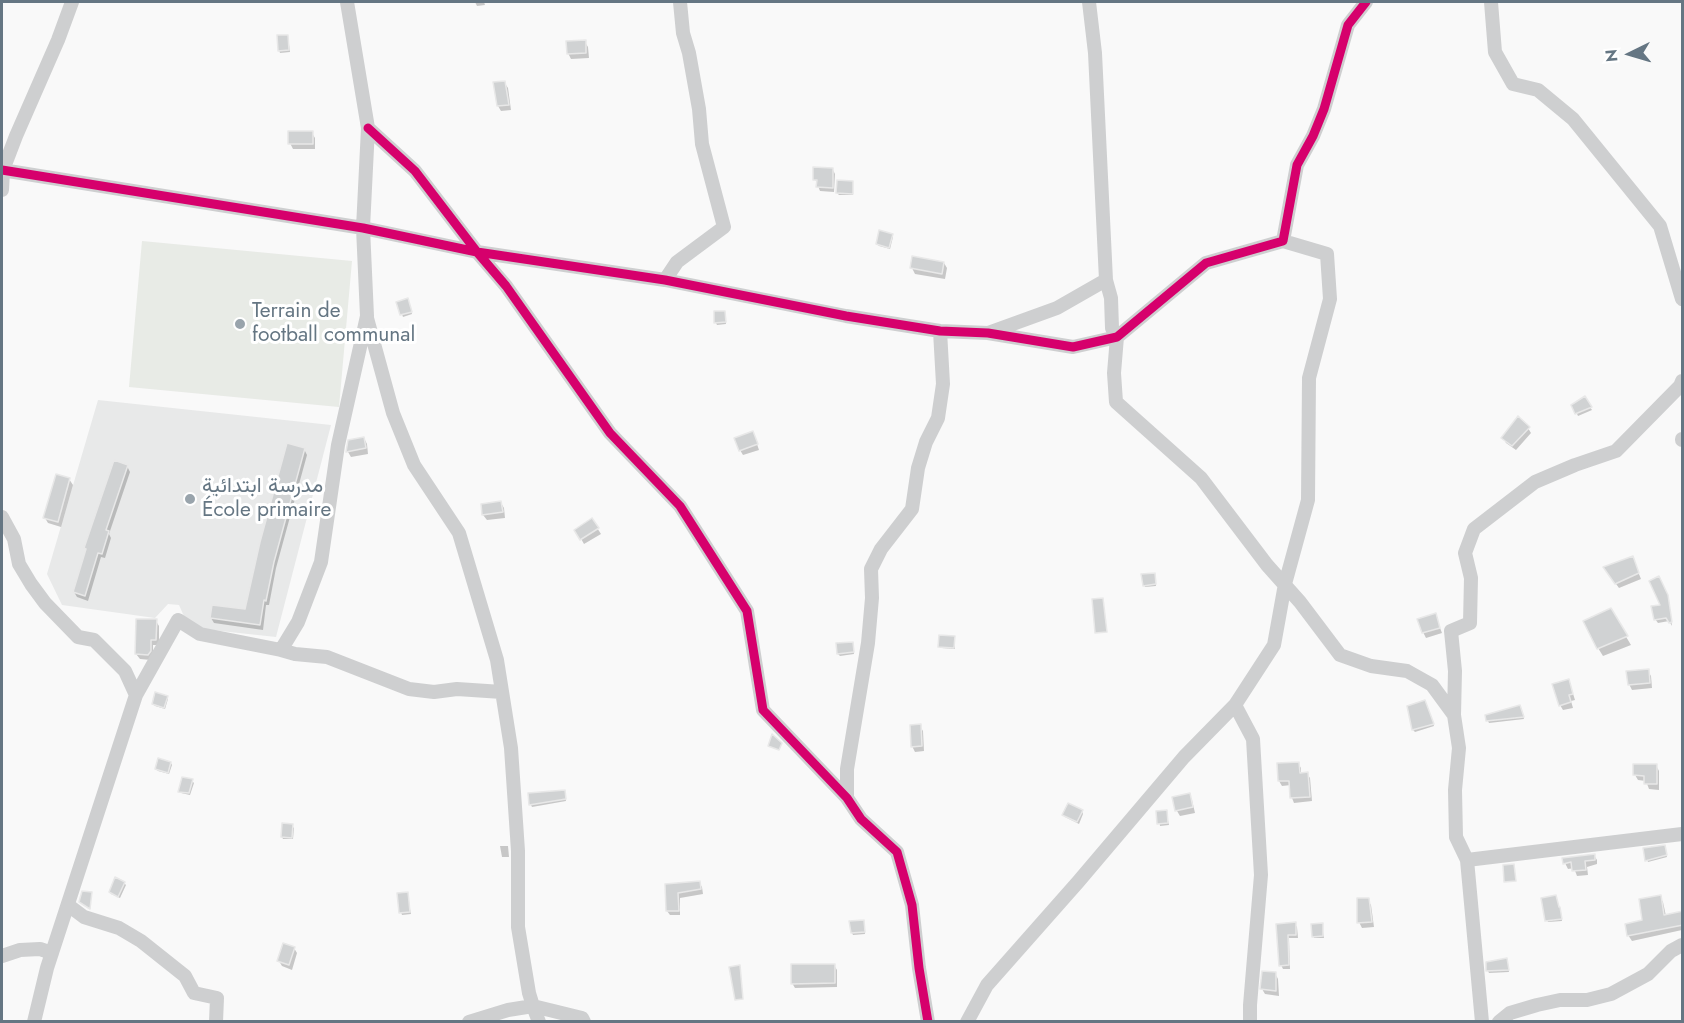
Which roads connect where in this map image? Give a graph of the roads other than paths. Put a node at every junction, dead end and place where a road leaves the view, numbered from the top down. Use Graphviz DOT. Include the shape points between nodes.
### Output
graph roads {
  1 [pos="72,2"];
  2 [pos="347,2"];
  3 [pos="680,2"];
  4 [pos="688,2"];
  5 [pos="1089,2"];
  6 [pos="1366,2"];
  7 [pos="1491,2"];
  8 [pos="681,16"];
  9 [pos="368,128"];
  10 [pos="2,170"];
  11 [pos="2,190"];
  12 [pos="363,228"];
  13 [pos="1283,241"];
  14 [pos="477,252"];
  15 [pos="665,280"];
  16 [pos="1106,280"];
  17 [pos="1683,299"];
  18 [pos="367,316"];
  19 [pos="940,332"];
  20 [pos="988,333"];
  21 [pos="1117,336"];
  22 [pos="1683,381"];
  23 [pos="2,517"];
  24 [pos="1284,584"];
  25 [pos="281,650"];
  26 [pos="502,692"];
  27 [pos="136,695"];
  28 [pos="1235,705"];
  29 [pos="1454,715"];
  30 [pos="847,798"];
  31 [pos="1683,834"];
  32 [pos="1467,860"];
  33 [pos="68,905"];
  34 [pos="1683,945"];
  35 [pos="52,953"];
  36 [pos="2,956"];
  37 [pos="533,1006"];
  38 [pos="34,1022"];
  39 [pos="216,1022"];
  40 [pos="469,1022"];
  41 [pos="539,1022"];
  42 [pos="584,1022"];
  43 [pos="928,1022"];
  44 [pos="967,1022"];
  45 [pos="1250,1022"];
  46 [pos="1482,1022"];
  47 [pos="1499,1022"];
  1 -- 10 [label="street"];
  2 -- 9 [label="street"];
  3 -- 8 [label="street"];
  4 -- 8 [label="street"];
  5 -- 16 [label="street"];
  6 -- 13 [label="street" via="1348,25 1324,109 1297,165"];
  7 -- 17 [label="street" via="1495,52 1513,84 1538,90 1573,118 1660,226"];
  8 -- 15 [label="street" via="702,144 724,226 677,262"];
  9 -- 12 [label="street"];
  9 -- 14 [label="street" via="415,171"];
  10 -- 11 [label="street"];
  10 -- 12 [label="street"];
  12 -- 14 [label="street"];
  12 -- 18 [label="street"];
  13 -- 21 [label="street" via="1206,263"];
  13 -- 24 [label="street" via="1327,254 1330,298 1309,378 1308,500"];
  14 -- 15 [label="street"];
  14 -- 30 [label="street" via="506,286 610,433 680,506 747,611 763,710"];
  15 -- 19 [label="street"];
  16 -- 20 [label="street" via="1057,308"];
  16 -- 21 [label="street" via="1112,328"];
  18 -- 25 [label="street" via="338,445 321,562 298,622"];
  18 -- 26 [label="street" via="393,413 414,465 459,532 497,660"];
  19 -- 20 [label="street"];
  19 -- 30 [label="street" via="943,384 938,418 918,468 912,509 880,549 871,569 868,643 847,769"];
  20 -- 21 [label="street" via="1073,347"];
  21 -- 24 [label="street" via="1116,402 1201,478"];
  22 -- 29 [label="street" via="1616,451 1535,482 1474,529 1465,553 1471,578 1470,623 1450,631 1455,671"];
  23 -- 27 [label="street" via="14,539 19,564 45,603 78,637 93,640 124,671"];
  24 -- 28 [label="street" via="1274,645"];
  24 -- 29 [label="street" via="1340,655 1371,666 1407,671 1432,685"];
  25 -- 26 [label="street" via="327,657 409,688"];
  25 -- 27 [label="street" via="200,634 178,620"];
  26 -- 37 [label="street" via="511,748 518,850 518,927"];
  27 -- 33 [label="street"];
  28 -- 44 [label="street" via="1184,757 987,986"];
  28 -- 45 [label="street" via="1252,739 1261,875"];
  29 -- 32 [label="street" via="1459,748 1456,837"];
  30 -- 43 [label="street" via="861,819 897,852 912,905"];
  31 -- 32 [label="street"];
  32 -- 46 [label="street"];
  33 -- 35 [label="street"];
  33 -- 39 [label="street" via="84,917 119,928 141,941 185,976 194,993 217,998"];
  34 -- 47 [label="street" via="1671,951 1648,974 1611,994 1537,1005 1510,1013"];
  35 -- 36 [label="street" via="20,950"];
  35 -- 38 [label="street"];
  37 -- 40 [label="street"];
  37 -- 41 [label="street"];
  37 -- 42 [label="street" via="582,1018"];
}
